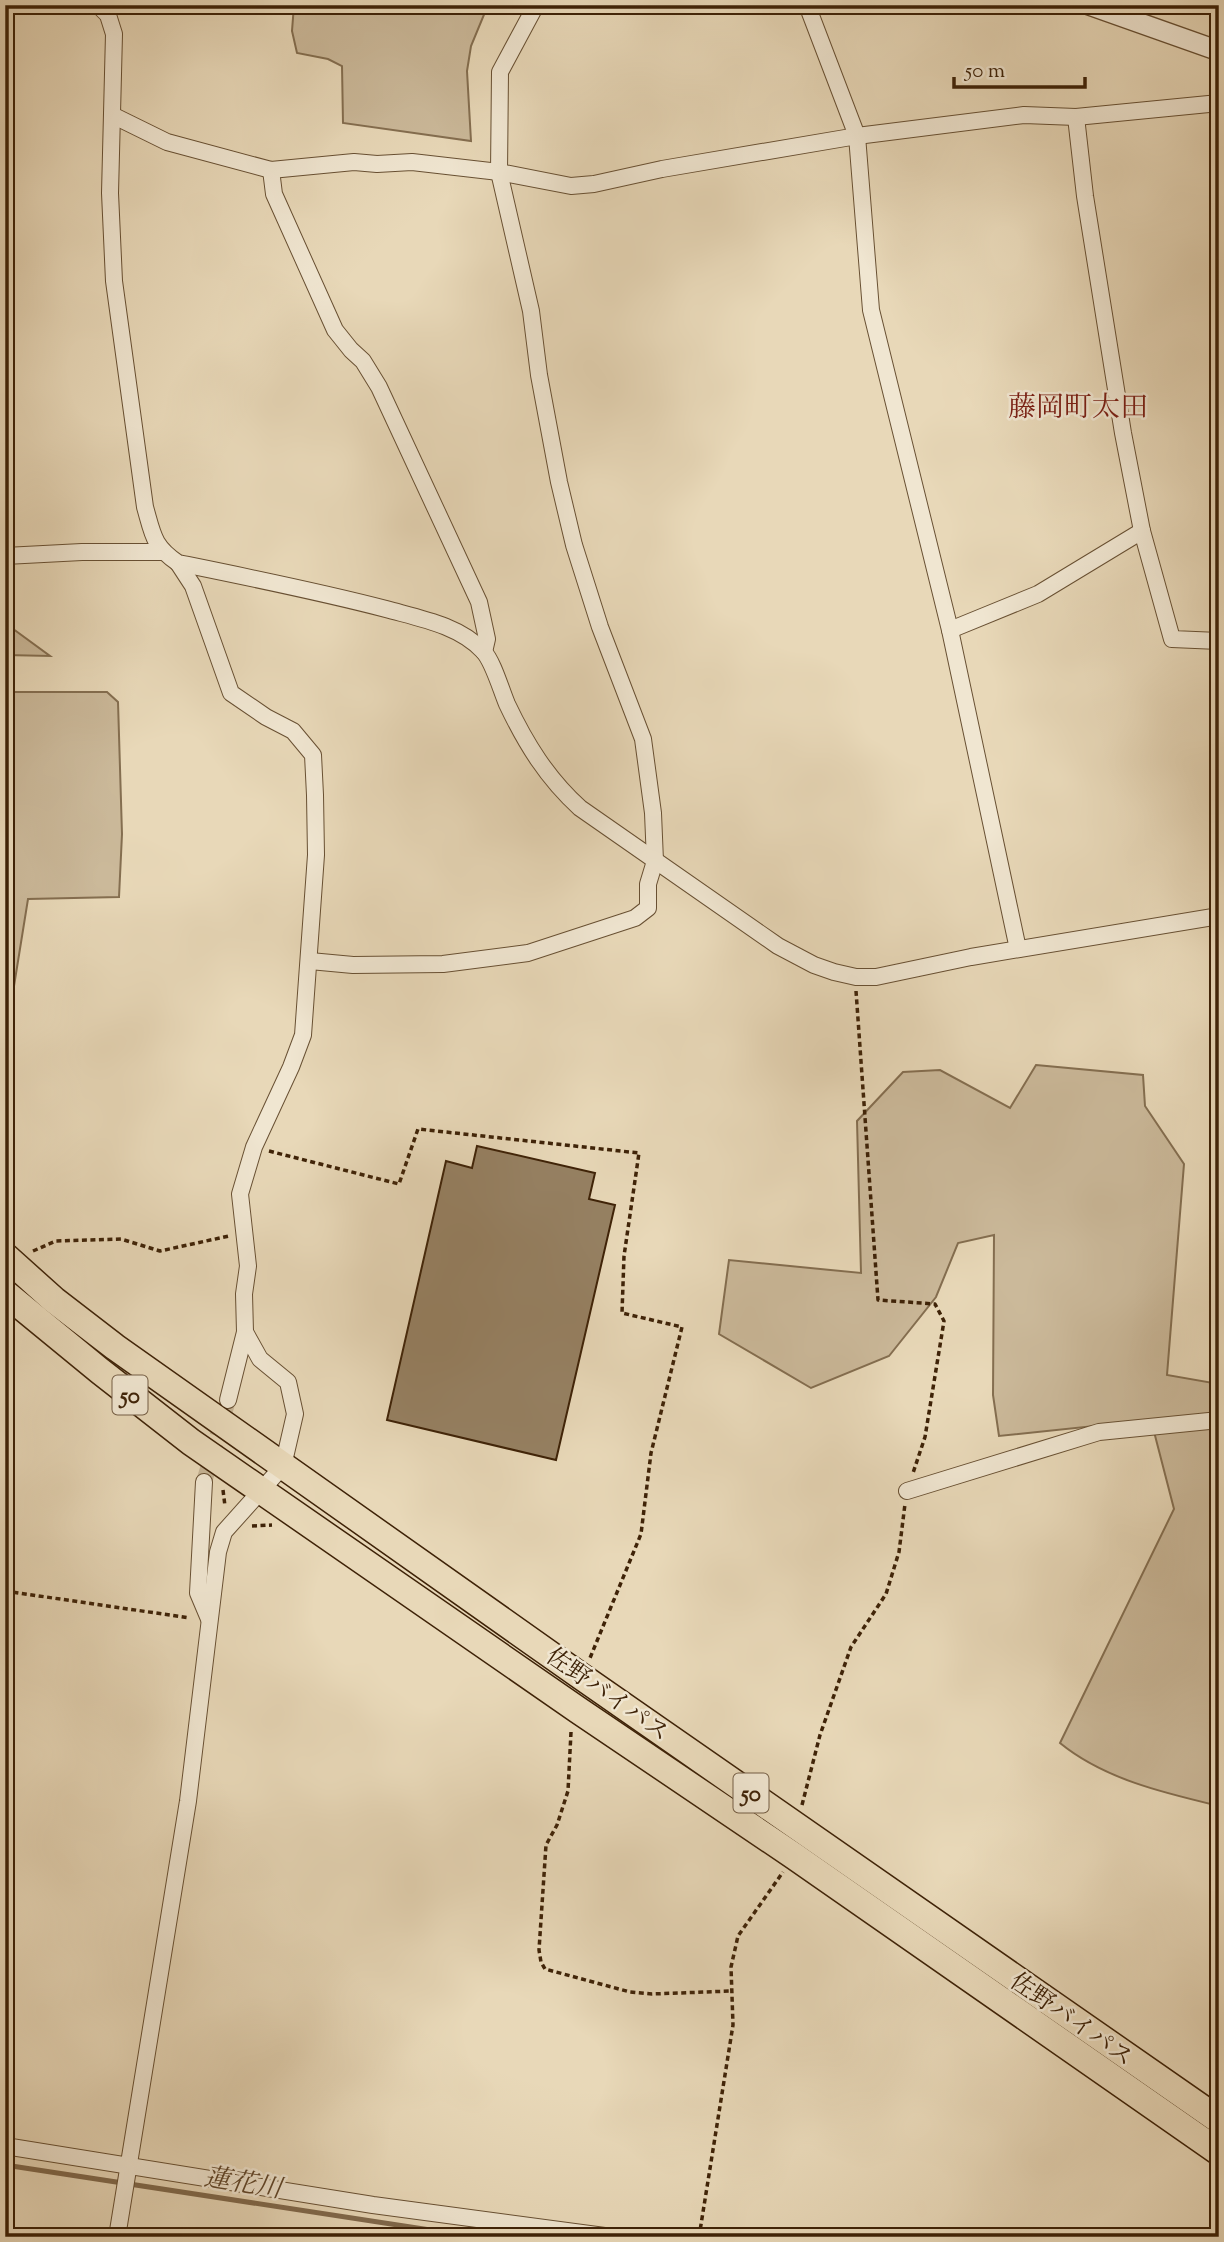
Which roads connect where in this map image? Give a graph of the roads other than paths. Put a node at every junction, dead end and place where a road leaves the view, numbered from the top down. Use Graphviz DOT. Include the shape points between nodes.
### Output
graph roads {
  1 [pos="98,5"];
  2 [pos="536,5"];
  3 [pos="807,5"];
  4 [pos="1089,5"];
  5 [pos="1219,51"];
  6 [pos="1219,103"];
  7 [pos="112,115"];
  8 [pos="1076,117"];
  9 [pos="857,136"];
  10 [pos="271,170"];
  11 [pos="499,172"];
  12 [pos="1142,531"];
  13 [pos="161,552"];
  14 [pos="5,556"];
  15 [pos="178,563"];
  16 [pos="950,630"];
  17 [pos="1219,641"];
  18 [pos="484,652"];
  19 [pos="655,861"];
  20 [pos="1219,916"];
  21 [pos="1018,949"];
  22 [pos="310,961"];
  23 [pos="9,1259"];
  24 [pos="5,1293"];
  25 [pos="245,1332"];
  26 [pos="228,1400"];
  27 [pos="1219,1420"];
  28 [pos="283,1466"];
  29 [pos="204,1482"];
  30 [pos="261,1490"];
  31 [pos="907,1491"];
  32 [pos="210,1621"];
  33 [pos="1219,2120"];
  34 [pos="5,2146"];
  35 [pos="1219,2152"];
  36 [pos="127,2168"];
  37 [pos="117,2237"];
  38 [pos="612,2237"];
  1 -- 7 [label="street" via="108,15 114,34"];
  2 -- 11 [label="street" via="500,72"];
  3 -- 9 [label="street"];
  4 -- 5 [label="street"];
  6 -- 8 [label="street"];
  7 -- 10 [label="street" via="167,142"];
  7 -- 13 [label="street" via="110,193 118,312 145,508"];
  8 -- 9 [label="street" via="1024,115"];
  8 -- 12 [label="street" via="1100,299"];
  9 -- 11 [label="street" via="594,184 571,186"];
  9 -- 16 [label="street" via="871,310"];
  10 -- 11 [label="street" via="412,162"];
  10 -- 18 [label="street" via="274,194 331,320 379,387 479,602 487,639"];
  11 -- 19 [label="street" via="531,312 539,375 574,545 643,739"];
  12 -- 16 [label="street" via="1038,594"];
  12 -- 17 [label="street" via="1172,639"];
  13 -- 14 [label="street"];
  13 -- 15 [label="street"];
  15 -- 18 [label="street" via="410,616 444,626"];
  15 -- 22 [label="street" via="193,586 231,693 293,731 313,755 316,855"];
  16 -- 21 [label="street"];
  18 -- 19 [label="street" via="520,732 557,787"];
  19 -- 21 [label="street" via="778,946 834,972 876,977"];
  19 -- 22 [label="street" via="648,884 648,908 635,918 528,953 443,964"];
  20 -- 21 [label="street"];
  22 -- 25 [label="street" via="303,1035 254,1147 240,1194 248,1266"];
  23 -- 28 [label="highway, 佐野バイパス / 50" via="105,1339"];
  24 -- 30 [label="highway, 佐野バイパス / 50" via="191,1442"];
  25 -- 26 [label="street"];
  25 -- 28 [label="street" via="260,1359 288,1382 295,1414"];
  27 -- 31 [label="street" via="1099,1432"];
  28 -- 30 [label="street"];
  28 -- 33 [label="highway, 佐野バイパス / 50"];
  29 -- 32 [label="street" via="198,1594"];
  30 -- 32 [label="street" via="224,1532"];
  30 -- 35 [label="highway, 佐野バイパス / 50"];
  32 -- 36 [label="street" via="188,1801"];
  34 -- 36 [label="street"];
  36 -- 37 [label="street"];
  36 -- 38 [label="street"];
}
